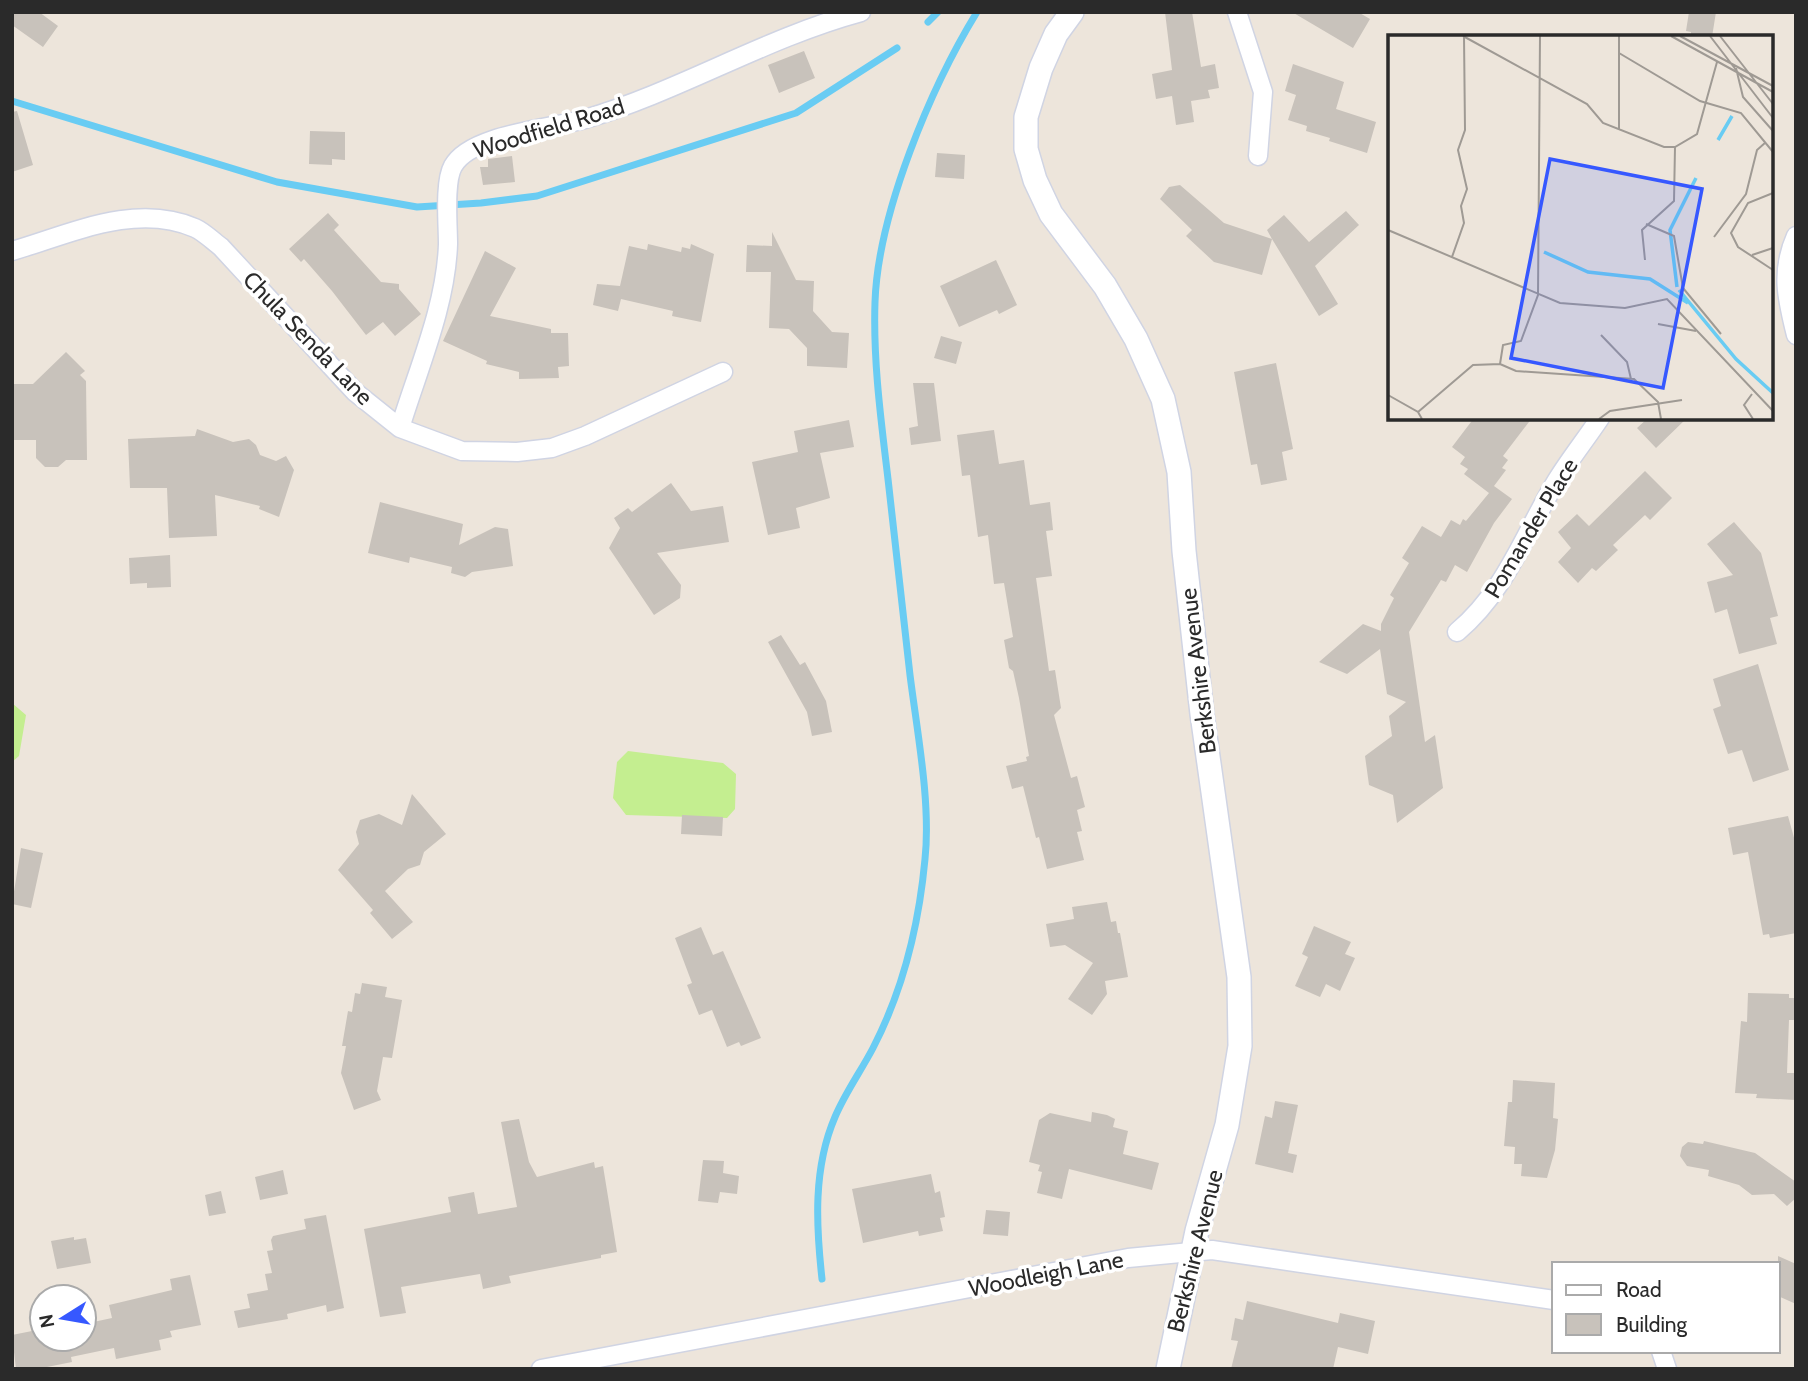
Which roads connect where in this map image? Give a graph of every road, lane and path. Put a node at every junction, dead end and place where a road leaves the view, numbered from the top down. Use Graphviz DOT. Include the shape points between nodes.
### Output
graph roads {
  1 [pos="861,12"];
  2 [pos="1072,12"];
  3 [pos="1237,12"];
  4 [pos="1258,156"];
  5 [pos="1796,236"];
  6 [pos="12,251"];
  7 [pos="1778,300"];
  8 [pos="1796,335"];
  9 [pos="723,372"];
  10 [pos="1599,420"];
  11 [pos="400,428"];
  12 [pos="1457,632"];
  13 [pos="1192,1250"];
  14 [pos="1552,1300"];
  15 [pos="541,1369"];
  16 [pos="1168,1369"];
  1 -- 11 [label="street, Woodfield Road" via="810,26 667,90 585,119 467,151 451,168 443,285"];
  2 -- 13 [label="street, Berkshire Avenue" via="1041,68 1026,117 1026,149 1051,214 1105,286 1163,399 1179,472 1202,714 1239,977 1240,1046 1227,1125"];
  3 -- 4 [label="street" via="1263,92"];
  5 -- 7 [label="street"];
  6 -- 11 [label="street, Chula Senda Lane" via="120,219 155,218 196,228 221,247 355,393"];
  7 -- 8 [label="street"];
  9 -- 11 [label="street, Chula Senda Lane" via="552,448 462,451"];
  10 -- 12 [label="street, Pomander Place" via="1557,481 1501,585 1479,614"];
  13 -- 14 [label="street, Woodleigh Lane"];
  13 -- 15 [label="street, Woodleigh Lane"];
  13 -- 16 [label="street, Berkshire Avenue"];
}
